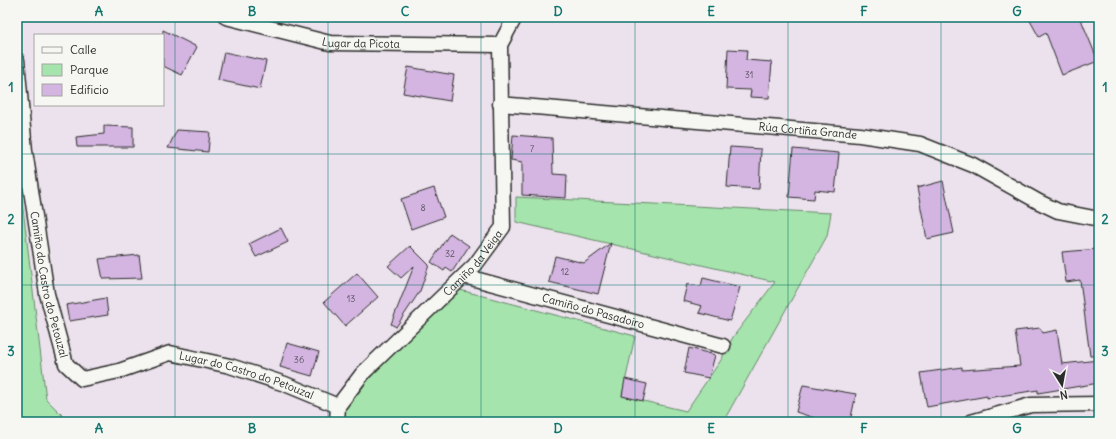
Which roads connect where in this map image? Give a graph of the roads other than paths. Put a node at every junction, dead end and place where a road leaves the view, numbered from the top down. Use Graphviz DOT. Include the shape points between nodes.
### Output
graph roads {
  1 [pos="226,17"];
  2 [pos="515,17"];
  3 [pos="500,45"];
  4 [pos="17,60"];
  5 [pos="500,104"];
  6 [pos="1099,219"];
  7 [pos="464,276"];
  8 [pos="723,346"];
  9 [pos="66,364"];
  10 [pos="1099,404"];
  11 [pos="338,406"];
  12 [pos="337,422"];
  13 [pos="971,422"];
  1 -- 3 [label="street, Lugar da Picota" via="330,43"];
  2 -- 3 [label="street, Camiño da Veiga"];
  3 -- 5 [label="street, Camiño da Veiga"];
  4 -- 9 [label="street, Camiño do Castro do Petouzal" via="33,209 47,294"];
  5 -- 6 [label="street, Rúa Cortiña Grande" via="860,135 920,144 973,165 1058,211"];
  5 -- 7 [label="street, Camiño da Veiga" via="503,227"];
  7 -- 8 [label="street, Camiño do Pasadoiro"];
  7 -- 11 [label="street, Camiño da Veiga" via="363,373"];
  9 -- 11 [label="street, Lugar do Castro do Petouzal" via="82,379 119,372 170,352 230,366 285,384"];
  10 -- 13 [label="street" via="1031,405"];
  11 -- 12 [label="street"];
}
